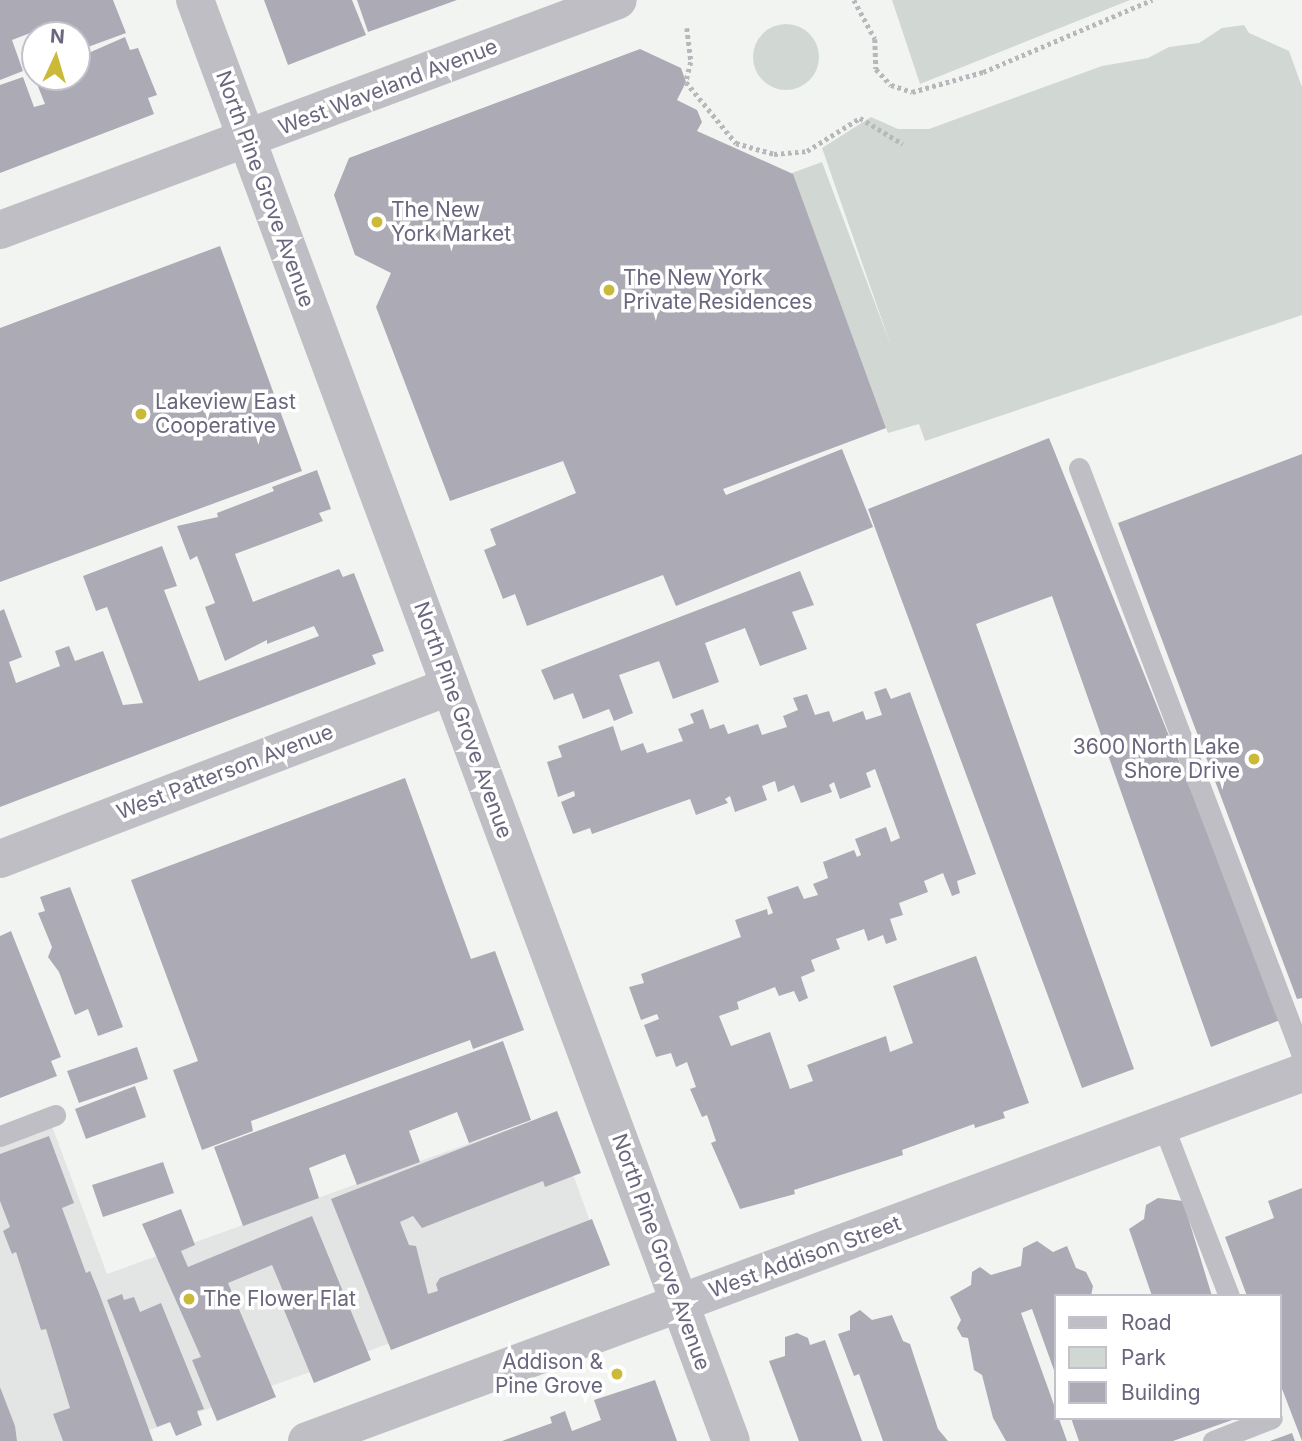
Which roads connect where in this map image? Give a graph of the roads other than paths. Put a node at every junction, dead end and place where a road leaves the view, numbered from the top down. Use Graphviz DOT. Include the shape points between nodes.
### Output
graph roads {
  1 [pos="195,0"];
  2 [pos="618,0"];
  3 [pos="247,141"];
  4 [pos="0,230"];
  5 [pos="1079,468"];
  6 [pos="450,685"];
  7 [pos="0,859"];
  8 [pos="1302,1055"];
  9 [pos="1302,1073"];
  10 [pos="55,1115"];
  11 [pos="1163,1125"];
  12 [pos="0,1136"];
  13 [pos="1228,1294"];
  14 [pos="680,1303"];
  15 [pos="1267,1420"];
  16 [pos="307,1441"];
  17 [pos="731,1441"];
  18 [pos="1213,1441"];
  1 -- 3 [label="street, North Pine Grove Avenue"];
  2 -- 3 [label="street, West Waveland Avenue"];
  3 -- 4 [label="street, West Waveland Avenue"];
  3 -- 6 [label="street, North Pine Grove Avenue"];
  5 -- 8 [label="lane"];
  6 -- 7 [label="street, West Patterson Avenue"];
  6 -- 14 [label="street, North Pine Grove Avenue"];
  9 -- 11 [label="street, West Addison Street"];
  10 -- 12 [label="lane"];
  11 -- 13 [label="lane"];
  11 -- 14 [label="street, West Addison Street"];
  14 -- 16 [label="street, West Addison Street"];
  14 -- 17 [label="street, North Pine Grove Avenue"];
  15 -- 18 [label="lane"];
}
